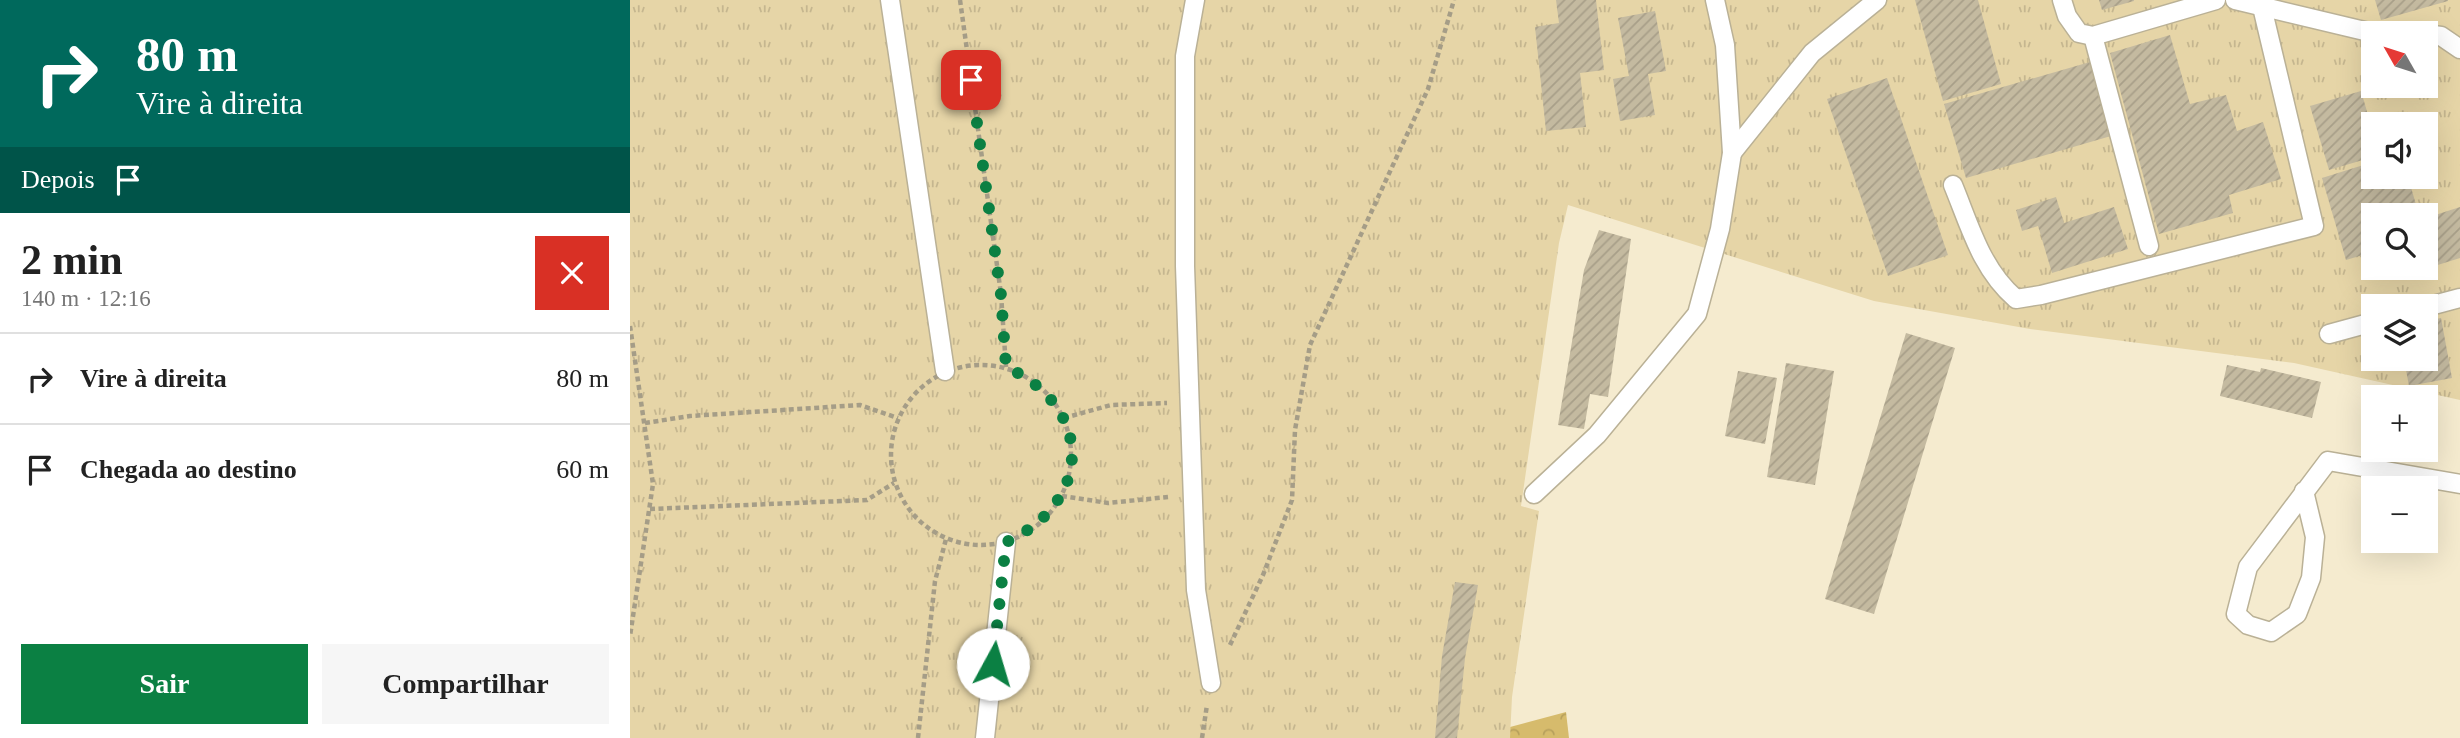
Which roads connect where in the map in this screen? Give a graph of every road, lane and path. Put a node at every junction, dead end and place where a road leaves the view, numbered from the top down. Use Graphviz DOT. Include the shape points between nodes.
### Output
graph roads {
  1 [pos="890,0"];
  2 [pos="960,0"];
  3 [pos="1195,0"];
  4 [pos="1454,0"];
  5 [pos="1715,0"];
  6 [pos="1877,0"];
  7 [pos="2062,0"];
  8 [pos="2216,0"];
  9 [pos="2235,0"];
  10 [pos="2262,7"];
  11 [pos="2361,30"];
  12 [pos="2438,35"];
  13 [pos="2093,36"];
  14 [pos="2460,48"];
  15 [pos="1732,153"];
  16 [pos="1953,185"];
  17 [pos="2149,246"];
  18 [pos="2460,298"];
  19 [pos="2438,304"];
  20 [pos="2361,325"];
  21 [pos="630,326"];
  22 [pos="2329,334"];
  23 [pos="1006,367"];
  24 [pos="945,371"];
  25 [pos="1189,402"];
  26 [pos="898,418"];
  27 [pos="1065,418"];
  28 [pos="645,424"];
  29 [pos="894,483"];
  30 [pos="2460,484"];
  31 [pos="2304,491"];
  32 [pos="1534,494"];
  33 [pos="1191,495"];
  34 [pos="1062,496"];
  35 [pos="650,509"];
  36 [pos="946,539"];
  37 [pos="1006,542"];
  38 [pos="630,636"];
  39 [pos="1211,683"];
  40 [pos="918,738"];
  41 [pos="985,738"];
  42 [pos="1202,738"];
  1 -- 24 [label="lane"];
  2 -- 23 [label="path" via="1001,295"];
  3 -- 25 [label="lane" via="1185,56"];
  4 -- 39 [label="path" via="1429,89 1310,345 1295,430 1292,500 1263,575"];
  5 -- 15 [label="lane" via="1725,45"];
  6 -- 15 [label="lane" via="1812,53"];
  7 -- 13 [label="lane" via="2079,33"];
  8 -- 13 [label="lane"];
  9 -- 10 [label="lane"];
  10 -- 11 [label="lane"];
  10 -- 16 [label="lane" via="2314,226 2016,299 1998,284 1983,260"];
  12 -- 14 [label="lane"];
  13 -- 17 [label="lane"];
  15 -- 32 [label="lane" via="1720,229 1697,314 1597,435"];
  18 -- 19 [label="lane"];
  20 -- 22 [label="lane"];
  21 -- 28 [label="path"];
  23 -- 24 [label="path" via="975,364"];
  23 -- 27 [label="path" via="1030,378"];
  24 -- 26 [label="path" via="918,390"];
  25 -- 27 [label="path" via="1111,405"];
  25 -- 33 [label="lane"];
  26 -- 28 [label="path" via="860,405 690,416"];
  26 -- 29 [label="path" via="891,439"];
  27 -- 34 [label="path" via="1071,444 1070,471"];
  28 -- 35 [label="path" via="653,484"];
  29 -- 35 [label="path" via="867,500"];
  29 -- 36 [label="path" via="923,526"];
  30 -- 31 [label="lane" via="2328,461"];
  31 -- 31 [label="lane" via="2248,567 2236,614 2248,625 2271,632 2298,614 2311,578 2315,537"];
  33 -- 34 [label="path" via="1108,503"];
  33 -- 39 [label="lane" via="1196,590"];
  34 -- 37 [label="path" via="1029,532"];
  35 -- 38 [label="path"];
  36 -- 37 [label="path" via="976,546"];
  36 -- 40 [label="path" via="935,581"];
  37 -- 41 [label="lane"];
  39 -- 42 [label="path"];
}
